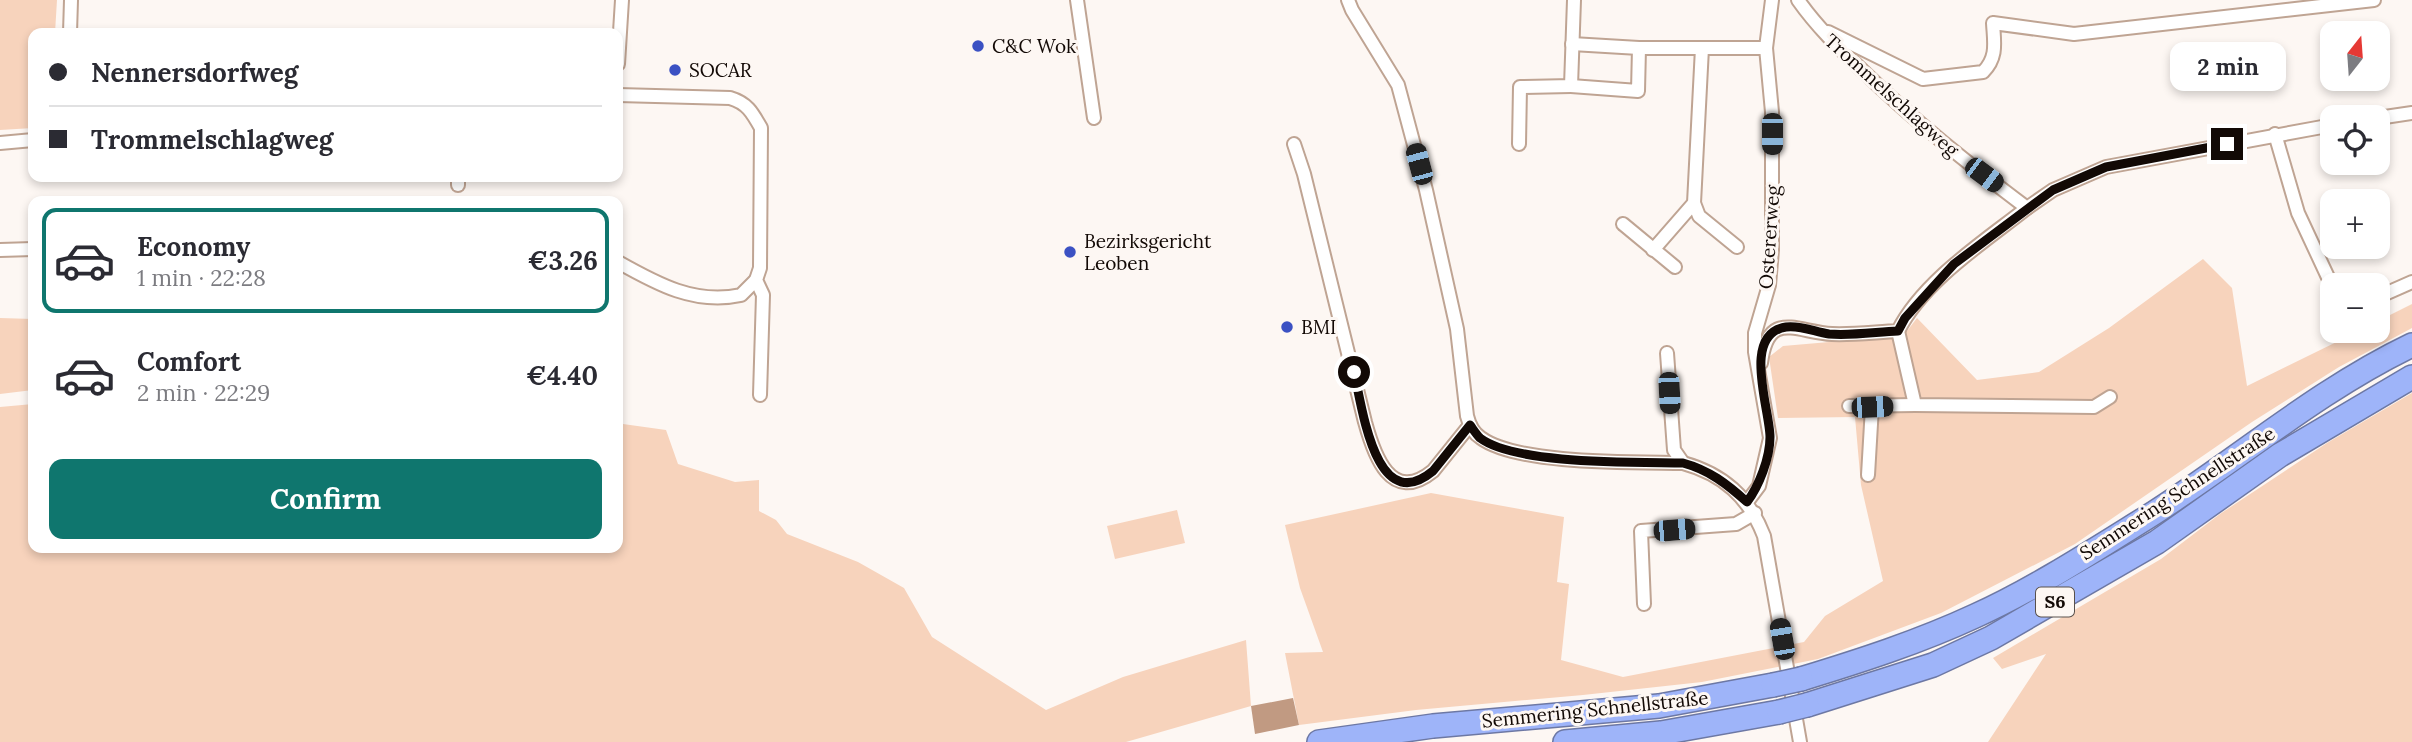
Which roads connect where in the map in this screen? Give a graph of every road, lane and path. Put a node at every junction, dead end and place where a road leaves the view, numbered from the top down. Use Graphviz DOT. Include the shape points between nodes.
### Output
graph roads {
  1 [pos="71,0"];
  2 [pos="621,0"];
  3 [pos="1077,0"];
  4 [pos="1348,0"];
  5 [pos="1574,0"];
  6 [pos="1772,0"];
  7 [pos="1798,0"];
  8 [pos="2374,0"];
  9 [pos="1818,27"];
  10 [pos="70,28"];
  11 [pos="620,28"];
  12 [pos="1572,44"];
  13 [pos="1639,48"];
  14 [pos="1702,48"];
  15 [pos="1766,48"];
  16 [pos="1570,86"];
  17 [pos="623,94"];
  18 [pos="2412,113"];
  19 [pos="2390,116"];
  20 [pos="1094,118"];
  21 [pos="2320,127"];
  22 [pos="2275,134"];
  23 [pos="28,140"];
  24 [pos="0,143"];
  25 [pos="1294,144"];
  26 [pos="1519,144"];
  27 [pos="1694,202"];
  28 [pos="2027,208"];
  29 [pos="1623,224"];
  30 [pos="1737,247"];
  31 [pos="28,249"];
  32 [pos="0,250"];
  33 [pos="1653,250"];
  34 [pos="623,265"];
  35 [pos="1675,267"];
  36 [pos="2326,273"];
  37 [pos="756,279"];
  38 [pos="2412,282"];
  39 [pos="2390,292"];
  40 [pos="1898,331"];
  41 [pos="2412,345"];
  42 [pos="1667,353"];
  43 [pos="1760,371"];
  44 [pos="2412,377"];
  45 [pos="760,395"];
  46 [pos="2110,397"];
  47 [pos="1915,405"];
  48 [pos="1849,406"];
  49 [pos="1872,407"];
  50 [pos="1470,425"];
  51 [pos="1683,463"];
  52 [pos="1868,475"];
  53 [pos="1747,502"];
  54 [pos="1757,518"];
  55 [pos="1644,604"];
  56 [pos="1319,742"];
  57 [pos="1565,742"];
  58 [pos="1800,742"];
  1 -- 10 [label="street"];
  2 -- 11 [label="street"];
  3 -- 20 [label="street"];
  4 -- 50 [label="street" via="1398,85 1457,328"];
  5 -- 12 [label="street"];
  6 -- 15 [label="street, Ostererweg"];
  7 -- 9 [label="street, Trommelschlagweg"];
  8 -- 9 [label="street" via="2074,34 1993,23 1995,52 1983,72 1923,79"];
  9 -- 28 [label="street, Trommelschlagweg" via="1899,107"];
  12 -- 13 [label="street"];
  12 -- 16 [label="street"];
  13 -- 14 [label="street"];
  13 -- 16 [label="street" via="1638,91"];
  14 -- 15 [label="street"];
  14 -- 27 [label="street"];
  15 -- 43 [label="street, Ostererweg" via="1773,198 1769,285 1755,333"];
  16 -- 26 [label="street" via="1520,87"];
  17 -- 37 [label="street" via="730,98 751,110 761,128 760,268"];
  18 -- 19 [label="street"];
  21 -- 22 [label="street"];
  22 -- 28 [label="street" via="2106,167 2053,190"];
  22 -- 36 [label="street" via="2298,213"];
  23 -- 24 [label="street"];
  25 -- 50 [label="street" via="1373,452 1380,464 1399,481 1426,477"];
  27 -- 30 [label="street, Ostererweg" via="1699,216"];
  27 -- 33 [label="street"];
  28 -- 40 [label="street" via="1954,264"];
  29 -- 33 [label="street"];
  31 -- 32 [label="street"];
  33 -- 35 [label="street"];
  34 -- 37 [label="street" via="670,290 708,298 741,295"];
  37 -- 45 [label="street" via="764,295"];
  38 -- 39 [label="street"];
  40 -- 43 [label="street" via="1830,334 1785,327 1772,333 1763,348"];
  40 -- 47 [label="street"];
  41 -- 56 [label="highway, Semmering Schnellstraße / S6, bridge" via="2334,389 2147,518 1977,615 1920,639 1801,679 1659,706 1433,726"];
  42 -- 51 [label="street" via="1674,450"];
  43 -- 53 [label="street, Ostererweg" via="1770,438 1759,486"];
  44 -- 57 [label="highway, Semmering Schnellstraße / S6, bridge" via="2280,455 2157,542 1991,638 1933,665 1779,712 1661,733"];
  46 -- 47 [label="street" via="2094,407"];
  47 -- 49 [label="street"];
  48 -- 49 [label="street"];
  49 -- 52 [label="street"];
  50 -- 51 [label="street" via="1481,439 1545,457"];
  51 -- 53 [label="street" via="1723,480"];
  53 -- 54 [label="street"];
  54 -- 55 [label="street" via="1736,524 1641,531"];
  54 -- 58 [label="street" via="1765,536"];
}
